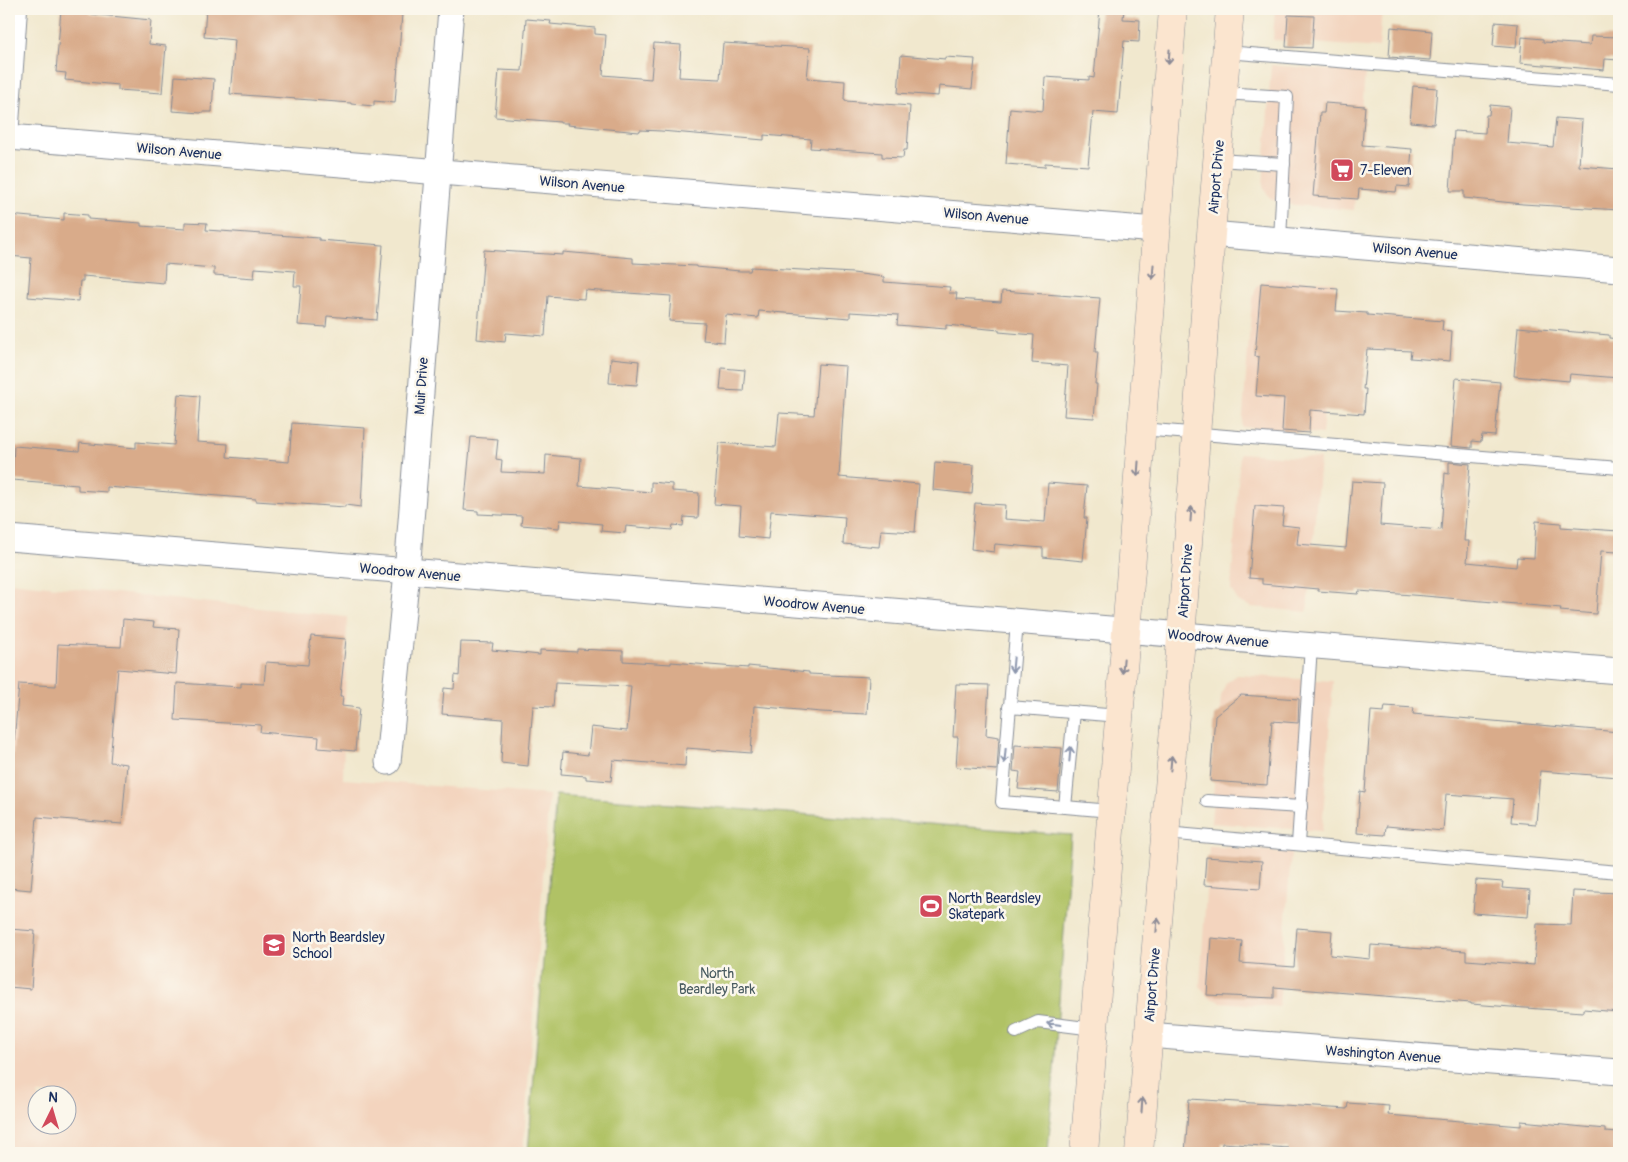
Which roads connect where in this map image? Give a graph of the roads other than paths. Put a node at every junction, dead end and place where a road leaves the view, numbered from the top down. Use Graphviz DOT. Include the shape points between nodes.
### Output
graph roads {
  1 [pos="21,9"];
  2 [pos="451,9"];
  3 [pos="1173,9"];
  4 [pos="1230,9"];
  5 [pos="1226,52"];
  6 [pos="1619,84"];
  7 [pos="1223,93"];
  8 [pos="10,137"];
  9 [pos="1217,160"];
  10 [pos="1284,164"];
  11 [pos="438,173"];
  12 [pos="1156,230"];
  13 [pos="1211,234"];
  14 [pos="1280,240"];
  15 [pos="1619,268"];
  16 [pos="1141,429"];
  17 [pos="1197,434"];
  18 [pos="1619,468"];
  19 [pos="9,538"];
  20 [pos="407,572"];
  21 [pos="1017,622"];
  22 [pos="1126,630"];
  23 [pos="1181,635"];
  24 [pos="1311,646"];
  25 [pos="1619,671"];
  26 [pos="1010,707"];
  27 [pos="1074,712"];
  28 [pos="1119,716"];
  29 [pos="388,762"];
  30 [pos="1207,800"];
  31 [pos="1065,807"];
  32 [pos="1301,807"];
  33 [pos="1111,811"];
  34 [pos="1165,833"];
  35 [pos="1298,844"];
  36 [pos="1619,872"];
  37 [pos="1094,1029"];
  38 [pos="1016,1032"];
  39 [pos="1148,1035"];
  40 [pos="1619,1072"];
  41 [pos="1084,1153"];
  42 [pos="1139,1153"];
  1 -- 8 [label="lane"];
  2 -- 11 [label="street, Muir Drive"];
  3 -- 12 [label="main road, one-way"];
  4 -- 5 [label="main road, Airport Drive"];
  5 -- 6 [label="lane"];
  5 -- 7 [label="main road, Airport Drive"];
  7 -- 9 [label="main road, Airport Drive"];
  7 -- 10 [label="lane" via="1287,97"];
  8 -- 11 [label="street, Wilson Avenue"];
  9 -- 10 [label="lane"];
  9 -- 13 [label="main road, Airport Drive"];
  10 -- 14 [label="lane"];
  11 -- 12 [label="street, Wilson Avenue"];
  11 -- 20 [label="street, Muir Drive"];
  12 -- 16 [label="main road, one-way"];
  13 -- 14 [label="street, Wilson Avenue"];
  13 -- 17 [label="main road, Airport Drive"];
  14 -- 15 [label="street, Wilson Avenue"];
  16 -- 17 [label="lane"];
  16 -- 22 [label="main road, one-way"];
  17 -- 18 [label="lane"];
  23 -- 17 [label="main road, Airport Drive, one-way"];
  19 -- 20 [label="street, Woodrow Avenue"];
  20 -- 21 [label="street, Woodrow Avenue"];
  20 -- 29 [label="street, Muir Drive"];
  21 -- 22 [label="street, Woodrow Avenue"];
  21 -- 26 [label="lane, one-way"];
  22 -- 23 [label="street, Woodrow Avenue"];
  22 -- 28 [label="main road, one-way"];
  23 -- 24 [label="street, Woodrow Avenue"];
  34 -- 23 [label="main road, Airport Drive, one-way"];
  24 -- 25 [label="street, Woodrow Avenue"];
  24 -- 32 [label="lane"];
  26 -- 27 [label="lane"];
  26 -- 31 [label="lane, one-way" via="1002,802"];
  27 -- 28 [label="lane"];
  31 -- 27 [label="lane, one-way"];
  28 -- 33 [label="main road"];
  30 -- 32 [label="lane"];
  31 -- 33 [label="lane"];
  32 -- 35 [label="lane"];
  33 -- 37 [label="main road"];
  34 -- 35 [label="lane"];
  39 -- 34 [label="main road, Airport Drive, one-way"];
  35 -- 36 [label="lane"];
  37 -- 38 [label="lane, one-way" via="1038,1022"];
  37 -- 41 [label="main road"];
  39 -- 40 [label="street, Washington Avenue"];
  42 -- 39 [label="main road, Airport Drive, one-way"];
}
